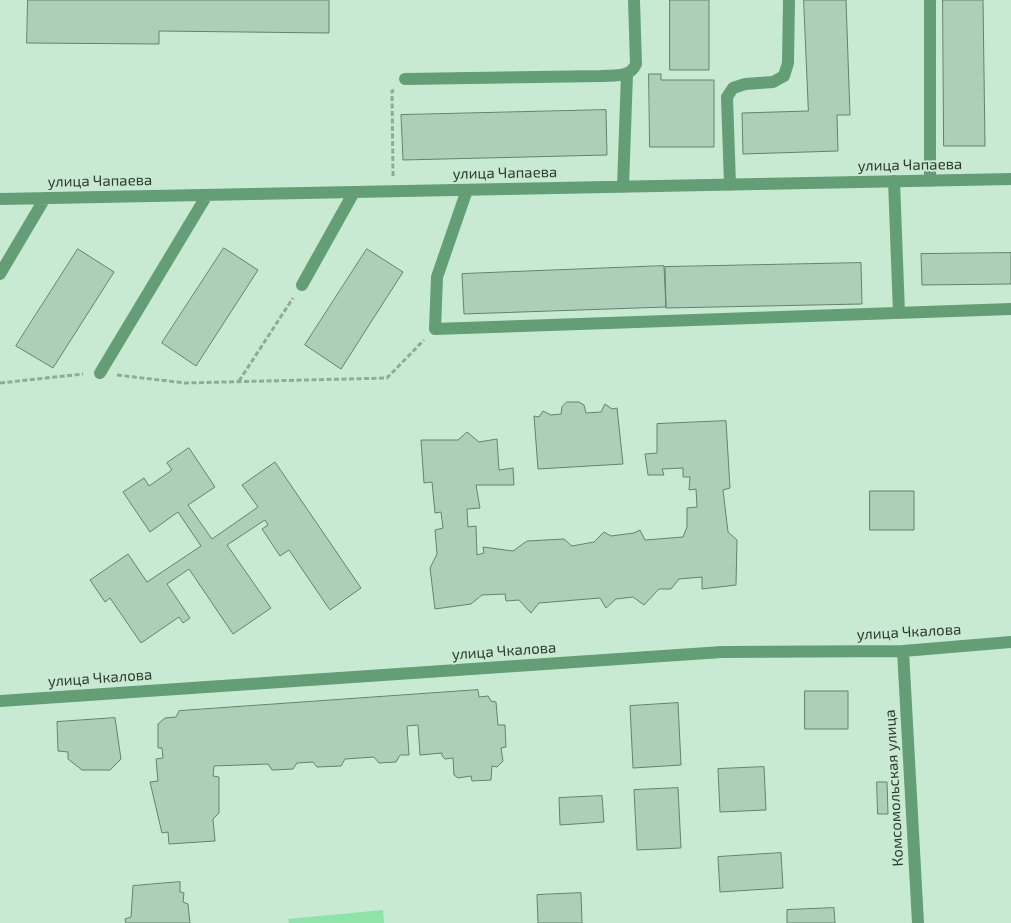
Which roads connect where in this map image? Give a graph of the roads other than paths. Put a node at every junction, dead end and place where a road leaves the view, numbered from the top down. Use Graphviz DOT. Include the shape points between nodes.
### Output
graph roads {
  1 [pos="634,0"];
  2 [pos="789,0"];
  3 [pos="930,0"];
  4 [pos="628,74"];
  5 [pos="405,79"];
  6 [pos="1011,179"];
  7 [pos="930,181"];
  8 [pos="894,182"];
  9 [pos="730,184"];
  10 [pos="623,187"];
  11 [pos="467,190"];
  12 [pos="354,192"];
  13 [pos="207,195"];
  14 [pos="45,198"];
  15 [pos="0,199"];
  16 [pos="0,274"];
  17 [pos="302,285"];
  18 [pos="1011,309"];
  19 [pos="899,313"];
  20 [pos="100,373"];
  21 [pos="1011,642"];
  22 [pos="903,651"];
  23 [pos="0,701"];
  24 [pos="918,923"];
  1 -- 4 [label="street" via="636,64"];
  2 -- 9 [label="street" via="788,63 784,76 773,82 733,88 727,97"];
  3 -- 7 [label="street"];
  4 -- 5 [label="street"];
  4 -- 10 [label="street"];
  6 -- 7 [label="street, улица Чапаева"];
  7 -- 8 [label="street, улица Чапаева"];
  8 -- 9 [label="street, улица Чапаева"];
  8 -- 19 [label="street"];
  9 -- 10 [label="street, улица Чапаева"];
  10 -- 11 [label="street, улица Чапаева"];
  11 -- 12 [label="street, улица Чапаева"];
  11 -- 19 [label="street" via="437,277 435,329"];
  12 -- 13 [label="street, улица Чапаева"];
  12 -- 17 [label="street"];
  13 -- 14 [label="street, улица Чапаева"];
  13 -- 20 [label="street"];
  14 -- 15 [label="street, улица Чапаева"];
  14 -- 16 [label="street"];
  18 -- 19 [label="street"];
  21 -- 22 [label="street, улица Чкалова"];
  22 -- 23 [label="street, улица Чкалова" via="722,652"];
  22 -- 24 [label="street, Комсомольская улица"];
}
